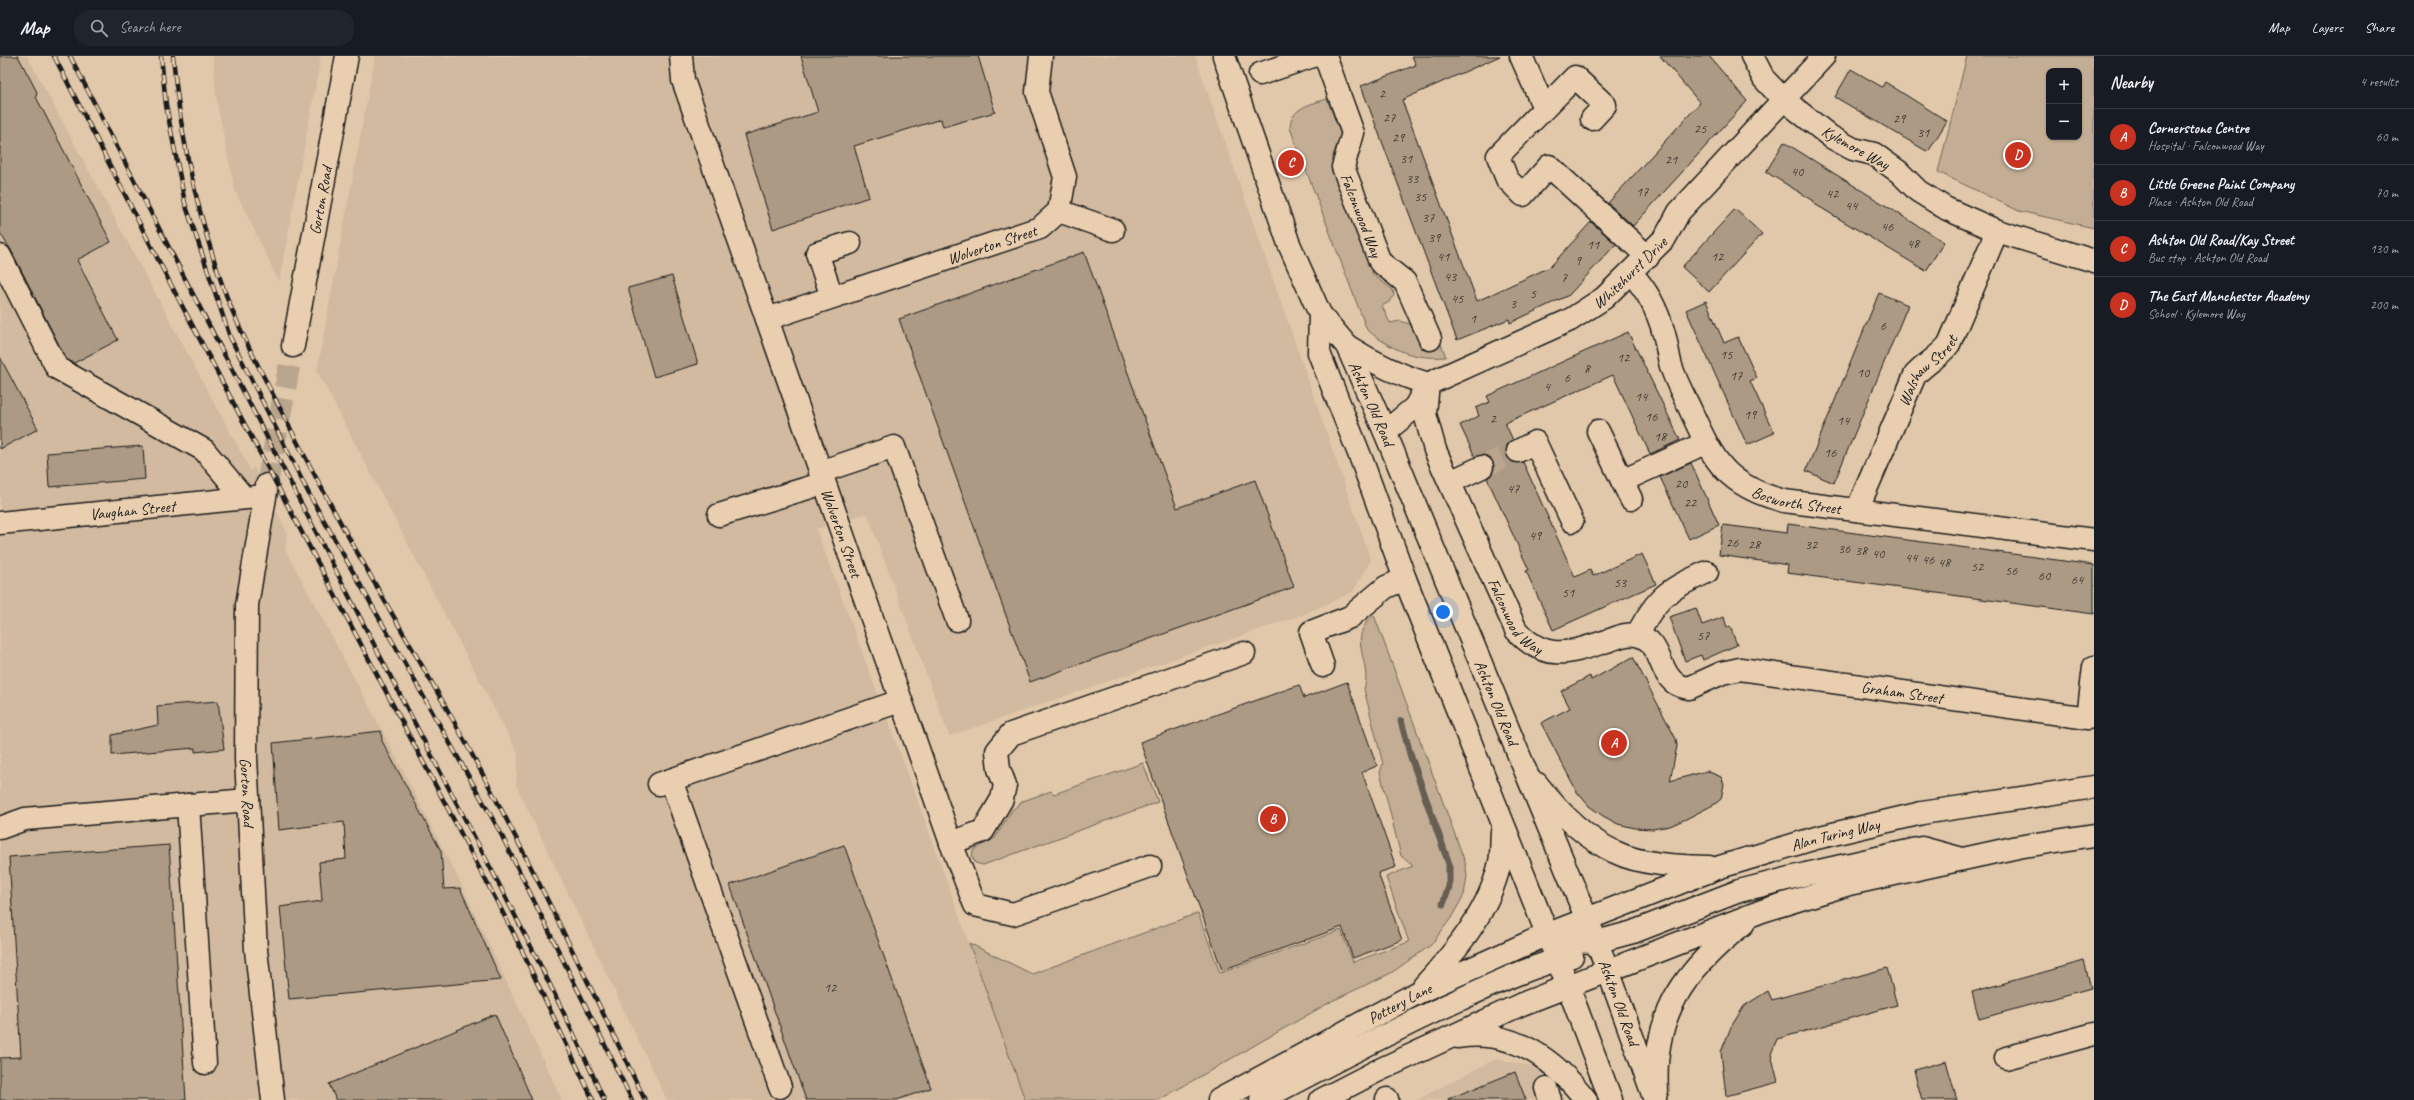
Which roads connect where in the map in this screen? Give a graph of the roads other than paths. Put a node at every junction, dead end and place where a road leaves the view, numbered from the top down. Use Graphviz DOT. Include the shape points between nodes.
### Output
graph roads {
  1 [pos="347,56"];
  2 [pos="681,56"];
  3 [pos="1041,56"];
  4 [pos="1224,56"];
  5 [pos="1313,56"];
  6 [pos="1325,56"];
  7 [pos="1521,56"];
  8 [pos="1752,56"];
  9 [pos="1824,56"];
  10 [pos="1260,74"];
  11 [pos="1783,99"];
  12 [pos="1544,108"];
  13 [pos="1592,119"];
  14 [pos="1059,211"];
  15 [pos="1114,230"];
  16 [pos="1997,232"];
  17 [pos="850,243"];
  18 [pos="0,256"];
  19 [pos="1648,257"];
  20 [pos="2094,261"];
  21 [pos="1631,273"];
  22 [pos="832,297"];
  23 [pos="1320,314"];
  24 [pos="767,319"];
  25 [pos="1430,339"];
  26 [pos="293,346"];
  27 [pos="1347,346"];
  28 [pos="1428,384"];
  29 [pos="1598,431"];
  30 [pos="1384,432"];
  31 [pos="1705,443"];
  32 [pos="1518,451"];
  33 [pos="1482,467"];
  34 [pos="822,478"];
  35 [pos="1450,482"];
  36 [pos="259,493"];
  37 [pos="1857,510"];
  38 [pos="719,515"];
  39 [pos="1572,521"];
  40 [pos="0,523"];
  41 [pos="2094,540"];
  42 [pos="1708,572"];
  43 [pos="1404,579"];
  44 [pos="957,620"];
  45 [pos="1637,635"];
  46 [pos="1244,653"];
  47 [pos="1323,666"];
  48 [pos="2094,667"];
  49 [pos="900,701"];
  50 [pos="1520,758"];
  51 [pos="2094,787"];
  52 [pos="248,800"];
  53 [pos="188,805"];
  54 [pos="1502,827"];
  55 [pos="0,828"];
  56 [pos="2094,836"];
  57 [pos="951,843"];
  58 [pos="1963,859"];
  59 [pos="1150,866"];
  60 [pos="1720,867"];
  61 [pos="1762,911"];
  62 [pos="1586,919"];
  63 [pos="1546,935"];
  64 [pos="1596,942"];
  65 [pos="1557,960"];
  66 [pos="1608,970"];
  67 [pos="1568,986"];
  68 [pos="1417,993"];
  69 [pos="2094,1034"];
  70 [pos="1443,1040"];
  71 [pos="2006,1058"];
  72 [pos="205,1063"];
  73 [pos="780,1087"];
  74 [pos="273,1100"];
  75 [pos="1219,1100"];
  76 [pos="1261,1100"];
  77 [pos="1321,1100"];
  78 [pos="1586,1100"];
  79 [pos="1611,1100"];
  80 [pos="1656,1100"];
  1 -- 26 [label="main road, Gorton Road"];
  2 -- 24 [label="main road, Wolverton Street" via="683,80"];
  3 -- 14 [label="main road" via="1037,92 1065,177"];
  4 -- 23 [label="main road, Ashton Old Road" via="1289,244"];
  5 -- 10 [label="main road"];
  6 -- 25 [label="main road, Falconwood Way" via="1353,133 1343,167 1380,262 1405,282"];
  7 -- 12 [label="main road"];
  8 -- 11 [label="main road, Kylemore Way" via="1764,79"];
  9 -- 11 [label="main road, Whitehurst Drive"];
  11 -- 16 [label="main road, Kylemore Way" via="1831,137 1853,149 1874,154 1899,172 1918,191"];
  11 -- 19 [label="main road, Whitehurst Drive" via="1679,212 1665,238"];
  12 -- 13 [label="main road" via="1575,77 1605,105"];
  12 -- 19 [label="main road" via="1498,156 1507,179 1523,195 1549,166"];
  14 -- 15 [label="main road"];
  14 -- 22 [label="main road, Wolverton Street" via="1040,228"];
  16 -- 20 [label="main road, Kylemore Way"];
  16 -- 37 [label="main road, Walshaw Street" via="1949,344 1939,357 1925,364 1915,375"];
  17 -- 22 [label="main road" via="817,253"];
  18 -- 36 [label="main road" via="58,368 204,450"];
  19 -- 21 [label="main road, Whitehurst Drive"];
  21 -- 28 [label="main road, Whitehurst Drive" via="1604,298 1570,320"];
  21 -- 31 [label="main road, Bosworth Street" via="1655,308 1671,366"];
  22 -- 24 [label="main road, Wolverton Street"];
  23 -- 27 [label="main road, Ashton Old Road"];
  23 -- 43 [label="main road, Ashton Old Road" via="1319,353 1362,461"];
  24 -- 34 [label="main road, Wolverton Street"];
  27 -- 28 [label="main road" via="1376,365 1402,377"];
  27 -- 30 [label="main road, Ashton Old Road"];
  28 -- 30 [label="main road" via="1414,407"];
  28 -- 35 [label="main road, Falconwood Way" via="1425,414 1435,450"];
  29 -- 31 [label="main road" via="1627,490"];
  30 -- 50 [label="main road, Ashton Old Road"];
  31 -- 37 [label="main road, Bosworth Street" via="1719,465 1737,481 1759,494 1784,501"];
  32 -- 39 [label="main road" via="1535,442"];
  33 -- 35 [label="main road"];
  34 -- 38 [label="main road"];
  34 -- 44 [label="main road" via="894,447"];
  34 -- 49 [label="main road, Wolverton Street"];
  35 -- 45 [label="main road, Falconwood Way" via="1516,630 1524,639 1555,654 1572,652 1625,634"];
  36 -- 40 [label="main road, Vaughan Street"];
  36 -- 52 [label="main road, Gorton Road" via="247,605"];
  37 -- 41 [label="main road, Bosworth Street"];
  42 -- 45 [label="main road" via="1672,588 1647,615"];
  43 -- 47 [label="main road" via="1386,587 1350,617 1311,632"];
  43 -- 54 [label="main road, Ashton Old Road"];
  45 -- 48 [label="main road, Graham Street" via="1648,640 1656,649 1666,671 1675,683 1689,688 1740,669 1756,670 2088,718"];
  46 -- 57 [label="main road" via="1011,734 997,751 999,769 1005,785 1002,800 983,831"];
  49 -- 57 [label="main road, Wolverton Street"];
  49 -- 73 [label="main road" via="665,782"];
  50 -- 60 [label="main road" via="1556,806 1586,833 1614,852 1681,866"];
  50 -- 62 [label="main road, Ashton Old Road"];
  51 -- 60 [label="main road, Alan Turing Way" via="1922,813 1816,838"];
  52 -- 53 [label="main road"];
  52 -- 74 [label="main road, Gorton Road" via="256,950"];
  53 -- 55 [label="main road" via="25,819"];
  53 -- 72 [label="main road"];
  54 -- 63 [label="main road, Ashton Old Road"];
  54 -- 68 [label="main road" via="1500,862 1490,893 1450,957"];
  56 -- 58 [label="main road" via="2018,847"];
  57 -- 59 [label="main road, Wolverton Street" via="974,905 1013,914"];
  58 -- 61 [label="main road" via="1849,884"];
  58 -- 64 [label="main road" via="1922,848 1806,874 1739,891 1633,932"];
  60 -- 62 [label="main road, Alan Turing Way"];
  61 -- 66 [label="main road"];
  61 -- 80 [label="main road" via="1710,952 1674,997 1661,1040"];
  62 -- 63 [label="main road, Pottery Lane"];
  62 -- 64 [label="main road, Ashton Old Road"];
  63 -- 64 [label="main road" via="1566,941"];
  63 -- 65 [label="main road, Ashton Old Road"];
  63 -- 68 [label="main road, Pottery Lane"];
  64 -- 66 [label="main road, Ashton Old Road"];
  65 -- 66 [label="main road" via="1585,955 1598,960"];
  65 -- 67 [label="main road, Ashton Old Road"];
  65 -- 76 [label="main road" via="1512,977 1414,1021"];
  66 -- 67 [label="main road"];
  66 -- 80 [label="main road, Ashton Old Road"];
  67 -- 70 [label="main road"];
  67 -- 79 [label="main road, Ashton Old Road"];
  68 -- 75 [label="main road, Pottery Lane"];
  69 -- 71 [label="main road"];
  70 -- 77 [label="main road"];
  70 -- 78 [label="main road" via="1484,1036 1524,1045 1559,1069"];
}
